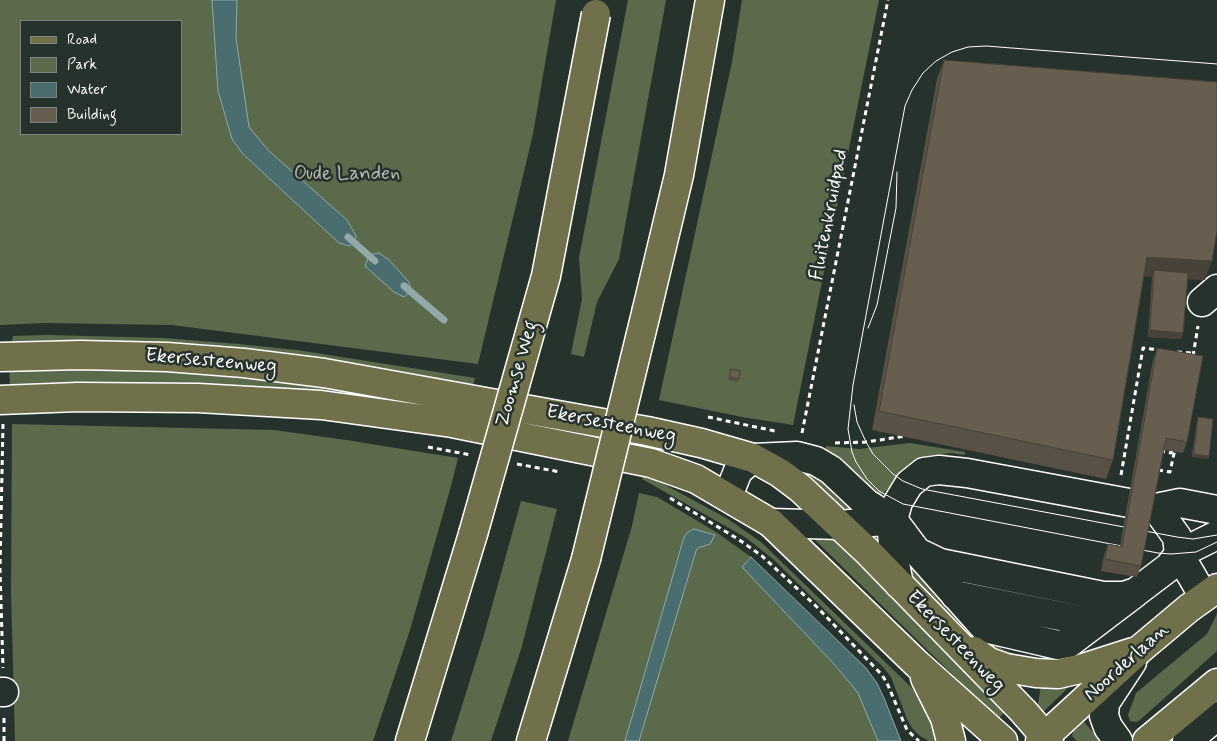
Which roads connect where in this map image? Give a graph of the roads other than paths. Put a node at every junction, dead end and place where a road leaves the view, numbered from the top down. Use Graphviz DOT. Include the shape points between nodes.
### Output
graph roads {
  1 [pos="710,0"];
  2 [pos="597,7"];
  3 [pos="0,357"];
  4 [pos="1,400"];
  5 [pos="753,458"];
  6 [pos="728,496"];
  7 [pos="1156,508"];
  8 [pos="1217,510"];
  9 [pos="893,520"];
  10 [pos="771,523"];
  11 [pos="840,525"];
  12 [pos="1217,535"];
  13 [pos="917,552"];
  14 [pos="1179,554"];
  15 [pos="899,584"];
  16 [pos="1136,592"];
  17 [pos="1210,593"];
  18 [pos="955,595"];
  19 [pos="1094,624"];
  20 [pos="950,636"];
  21 [pos="1139,650"];
  22 [pos="917,664"];
  23 [pos="1217,683"];
  24 [pos="1217,716"];
  25 [pos="1045,739"];
  26 [pos="410,741"];
  27 [pos="531,741"];
  28 [pos="951,741"];
  29 [pos="1003,741"];
  30 [pos="1118,741"];
  31 [pos="1146,741"];
  32 [pos="1187,741"];
  1 -- 27 [label="main road, bridge" via="678,175 648,309 586,559"];
  2 -- 26 [label="main road, Zoomse Weg, bridge" via="546,276"];
  3 -- 5 [label="main road, Ekersesteenweg" via="167,357 324,373 647,431 701,442"];
  4 -- 6 [label="main road, Ekersesteenweg" via="198,398 321,406 452,423 651,463 696,479"];
  5 -- 6 [label="lane" via="738,471"];
  5 -- 9 [label="lane" via="797,456 816,461 831,470 866,503"];
  5 -- 11 [label="main road, Ekersesteenweg" via="800,488"];
  6 -- 10 [label="main road, Ekersesteenweg"];
  7 -- 8 [label="lane" via="1180,503"];
  7 -- 9 [label="lane" via="939,470 924,472 909,484 898,502"];
  7 -- 14 [label="lane" via="1177,537"];
  9 -- 11 [label="lane"];
  9 -- 13 [label="lane"];
  9 -- 15 [label="lane" via="894,559"];
  10 -- 11 [label="lane"];
  10 -- 22 [label="main road, Ekersesteenweg"];
  11 -- 15 [label="main road, Ekersesteenweg"];
  12 -- 14 [label="lane"];
  13 -- 16 [label="lane" via="940,563 1103,596 1124,596"];
  13 -- 18 [label="lane"];
  14 -- 16 [label="lane" via="1169,567"];
  14 -- 17 [label="lane"];
  15 -- 20 [label="main road, Ekersesteenweg"];
  16 -- 19 [label="lane"];
  17 -- 21 [label="main road, Noorderlaan"];
  18 -- 19 [label="lane"];
  18 -- 19 [label="lane" via="985,628 1058,646 1069,643"];
  20 -- 21 [label="main road" via="989,662 1036,673 1058,674"];
  20 -- 25 [label="main road, Ekersesteenweg"];
  21 -- 25 [label="main road, Noorderlaan"];
  21 -- 30 [label="lane" via="1106,704 1104,716"];
  22 -- 28 [label="main road" via="945,718"];
  22 -- 29 [label="main road, Ekersesteenweg"];
  23 -- 31 [label="main road"];
  24 -- 32 [label="lane"];
}
